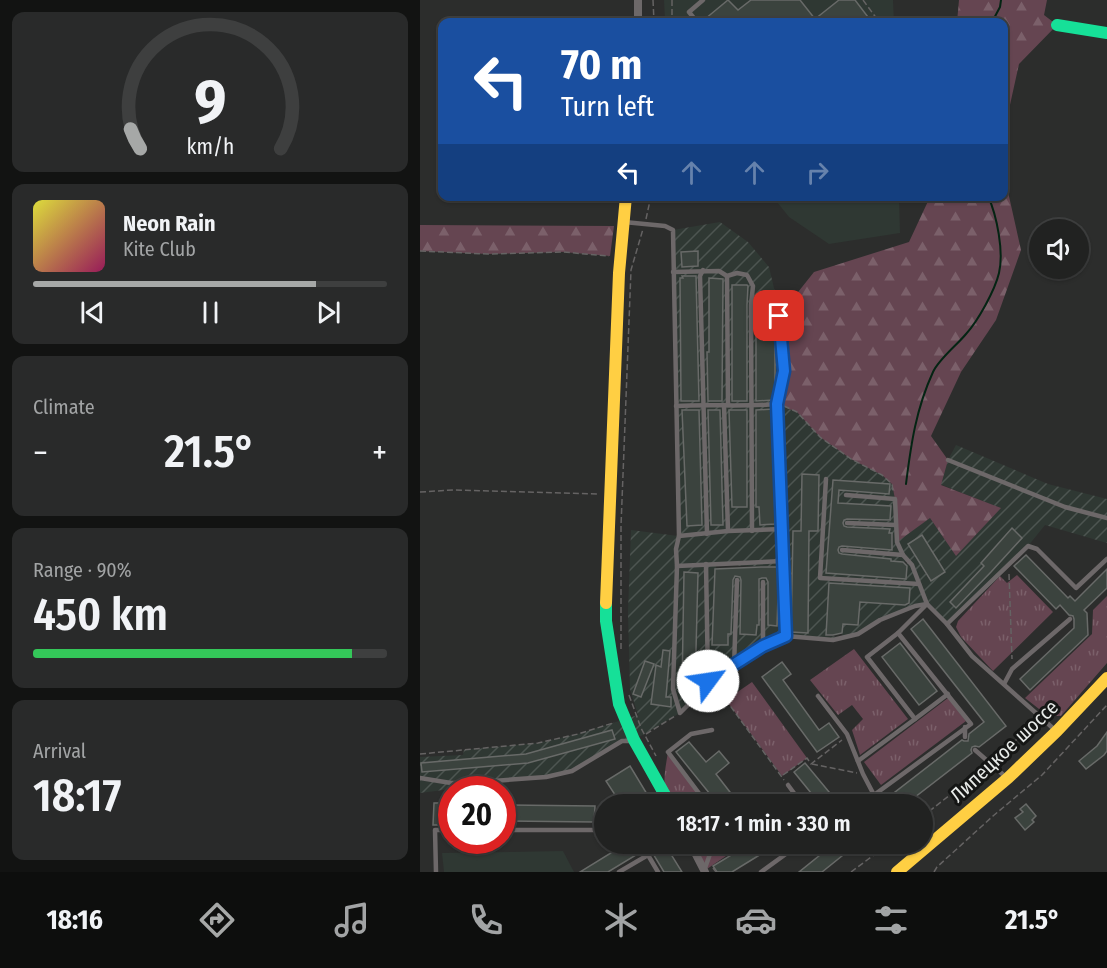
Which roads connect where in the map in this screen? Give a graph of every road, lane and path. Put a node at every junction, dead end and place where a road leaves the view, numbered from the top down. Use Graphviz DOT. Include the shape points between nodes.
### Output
graph roads {
  1 [pos="638,0"];
  2 [pos="653,0"];
  3 [pos="672,0"];
  4 [pos="703,0"];
  5 [pos="862,0"];
  6 [pos="638,18"];
  7 [pos="654,18"];
  8 [pos="672,18"];
  9 [pos="693,18"];
  10 [pos="876,18"];
  11 [pos="1057,25"];
  12 [pos="1107,33"];
  13 [pos="626,201"];
  14 [pos="650,201"];
  15 [pos="624,222"];
  16 [pos="645,224"];
  17 [pos="420,251"];
  18 [pos="610,256"];
  19 [pos="703,270"];
  20 [pos="673,272"];
  21 [pos="727,276"];
  22 [pos="779,316"];
  23 [pos="777,404"];
  24 [pos="703,405"];
  25 [pos="726,405"];
  26 [pos="676,406"];
  27 [pos="752,406"];
  28 [pos="948,460"];
  29 [pos="826,479"];
  30 [pos="420,492"];
  31 [pos="599,494"];
  32 [pos="846,495"];
  33 [pos="895,499"];
  34 [pos="1107,518"];
  35 [pos="847,523"];
  36 [pos="896,525"];
  37 [pos="782,529"];
  38 [pos="728,531"];
  39 [pos="752,531"];
  40 [pos="707,534"];
  41 [pos="679,536"];
  42 [pos="842,550"];
  43 [pos="903,555"];
  44 [pos="1107,559"];
  45 [pos="783,561"];
  46 [pos="706,564"];
  47 [pos="1009,564"];
  48 [pos="676,566"];
  49 [pos="737,580"];
  50 [pos="763,582"];
  51 [pos="919,584"];
  52 [pos="927,604"];
  53 [pos="1070,619"];
  54 [pos="947,624"];
  55 [pos="898,633"];
  56 [pos="786,636"];
  57 [pos="763,646"];
  58 [pos="621,656"];
  59 [pos="734,666"];
  60 [pos="1012,669"];
  61 [pos="1107,678"];
  62 [pos="708,681"];
  63 [pos="1004,684"];
  64 [pos="628,694"];
  65 [pos="948,694"];
  66 [pos="818,696"];
  67 [pos="1107,705"];
  68 [pos="680,713"];
  69 [pos="1041,717"];
  70 [pos="915,719"];
  71 [pos="613,723"];
  72 [pos="965,727"];
  73 [pos="712,730"];
  74 [pos="1057,731"];
  75 [pos="848,736"];
  76 [pos="965,737"];
  77 [pos="639,738"];
  78 [pos="975,750"];
  79 [pos="420,754"];
  80 [pos="655,755"];
  81 [pos="858,761"];
  82 [pos="990,763"];
  83 [pos="811,764"];
  84 [pos="863,774"];
  85 [pos="782,776"];
  86 [pos="420,778"];
  87 [pos="1008,778"];
  88 [pos="789,785"];
  89 [pos="665,794"];
  90 [pos="699,794"];
  91 [pos="795,794"];
  92 [pos="873,794"];
  93 [pos="875,794"];
  94 [pos="933,809"];
  95 [pos="438,830"];
  96 [pos="516,830"];
  97 [pos="594,830"];
  98 [pos="933,837"];
  99 [pos="696,854"];
  100 [pos="710,854"];
  101 [pos="786,854"];
  102 [pos="875,854"];
  103 [pos="916,854"];
  104 [pos="704,871"];
  105 [pos="902,871"];
  106 [pos="436,872"];
  107 [pos="620,872"];
  108 [pos="658,872"];
  109 [pos="761,872"];
  110 [pos="851,872"];
  111 [pos="934,872"];
  1 -- 6 [label="street"];
  2 -- 7 [label="path"];
  3 -- 8 [label="path"];
  4 -- 9 [label="lane" via="688,12"];
  5 -- 10 [label="path"];
  11 -- 12 [label="street"];
  13 -- 15 [label="street"];
  14 -- 16 [label="path"];
  15 -- 16 [label="lane"];
  15 -- 77 [label="street" via="606,621 619,704"];
  16 -- 20 [label="lane" via="673,230"];
  16 -- 58 [label="path" via="631,270 621,526"];
  17 -- 18 [label="path"];
  19 -- 20 [label="lane"];
  19 -- 21 [label="lane"];
  19 -- 24 [label="lane"];
  20 -- 26 [label="lane"];
  21 -- 25 [label="lane"];
  21 -- 27 [label="lane" via="747,275 753,286"];
  22 -- 23 [label="lane" via="784,371"];
  23 -- 27 [label="lane"];
  23 -- 33 [label="path" via="797,412 820,437 882,475 892,484"];
  23 -- 37 [label="lane"];
  24 -- 25 [label="lane"];
  24 -- 26 [label="lane"];
  24 -- 40 [label="lane"];
  25 -- 27 [label="lane"];
  25 -- 38 [label="lane"];
  26 -- 41 [label="lane"];
  27 -- 39 [label="lane"];
  28 -- 34 [label="lane" via="1065,507"];
  29 -- 51 [label="lane" via="820,578"];
  30 -- 31 [label="path"];
  32 -- 33 [label="lane"];
  33 -- 36 [label="lane"];
  35 -- 36 [label="lane"];
  36 -- 43 [label="lane"];
  37 -- 39 [label="lane"];
  37 -- 45 [label="lane"];
  38 -- 39 [label="lane"];
  38 -- 40 [label="lane"];
  40 -- 41 [label="lane"];
  41 -- 48 [label="lane"];
  42 -- 43 [label="lane"];
  43 -- 51 [label="lane" via="912,564"];
  44 -- 47 [label="lane" via="1076,588 1037,549 1028,546"];
  45 -- 46 [label="lane"];
  45 -- 56 [label="lane"];
  46 -- 48 [label="lane"];
  46 -- 62 [label="lane"];
  47 -- 54 [label="lane"];
  47 -- 60 [label="path"];
  48 -- 68 [label="lane" via="673,689"];
  49 -- 59 [label="lane"];
  50 -- 57 [label="lane"];
  51 -- 52 [label="lane"];
  52 -- 54 [label="lane"];
  52 -- 55 [label="lane"];
  52 -- 56 [label="lane" via="880,620 858,634 833,640"];
  53 -- 60 [label="lane"];
  54 -- 63 [label="lane" via="972,657"];
  55 -- 65 [label="lane"];
  55 -- 70 [label="lane" via="867,657"];
  56 -- 57 [label="lane"];
  57 -- 59 [label="lane"];
  59 -- 62 [label="lane"];
  60 -- 63 [label="lane"];
  61 -- 74 [label="street, Липецкое шоссе"];
  62 -- 68 [label="lane"];
  62 -- 85 [label="path"];
  63 -- 69 [label="lane"];
  64 -- 77 [label="path"];
  65 -- 70 [label="lane"];
  65 -- 72 [label="lane" via="970,723"];
  66 -- 75 [label="lane"];
  67 -- 111 [label="path" via="1042,775"];
  68 -- 77 [label="path"];
  69 -- 74 [label="lane"];
  69 -- 82 [label="path"];
  70 -- 81 [label="lane"];
  71 -- 79 [label="path" via="538,743"];
  72 -- 76 [label="lane"];
  72 -- 93 [label="lane"];
  73 -- 90 [label="lane" via="690,734 668,753"];
  74 -- 87 [label="street, Липецкое шоссе"];
  75 -- 81 [label="lane"];
  75 -- 83 [label="path"];
  77 -- 80 [label="path"];
  77 -- 86 [label="lane" via="622,741 572,771 546,777 466,783"];
  77 -- 89 [label="street"];
  78 -- 82 [label="lane"];
  81 -- 84 [label="lane"];
  82 -- 87 [label="lane"];
  82 -- 94 [label="path"];
  83 -- 84 [label="path"];
  83 -- 85 [label="path" via="807,758"];
  84 -- 92 [label="lane"];
  85 -- 88 [label="path"];
  87 -- 98 [label="street, Липецкое шоссе"];
  88 -- 91 [label="lane"];
  95 -- 106 [label="lane"];
  96 -- 97 [label="lane"];
  99 -- 104 [label="street"];
  100 -- 104 [label="lane"];
  101 -- 109 [label="lane"];
  102 -- 110 [label="path"];
  103 -- 105 [label="street, Липецкое шоссе"];
  107 -- 108 [label="lane" via="648,855"];
}
